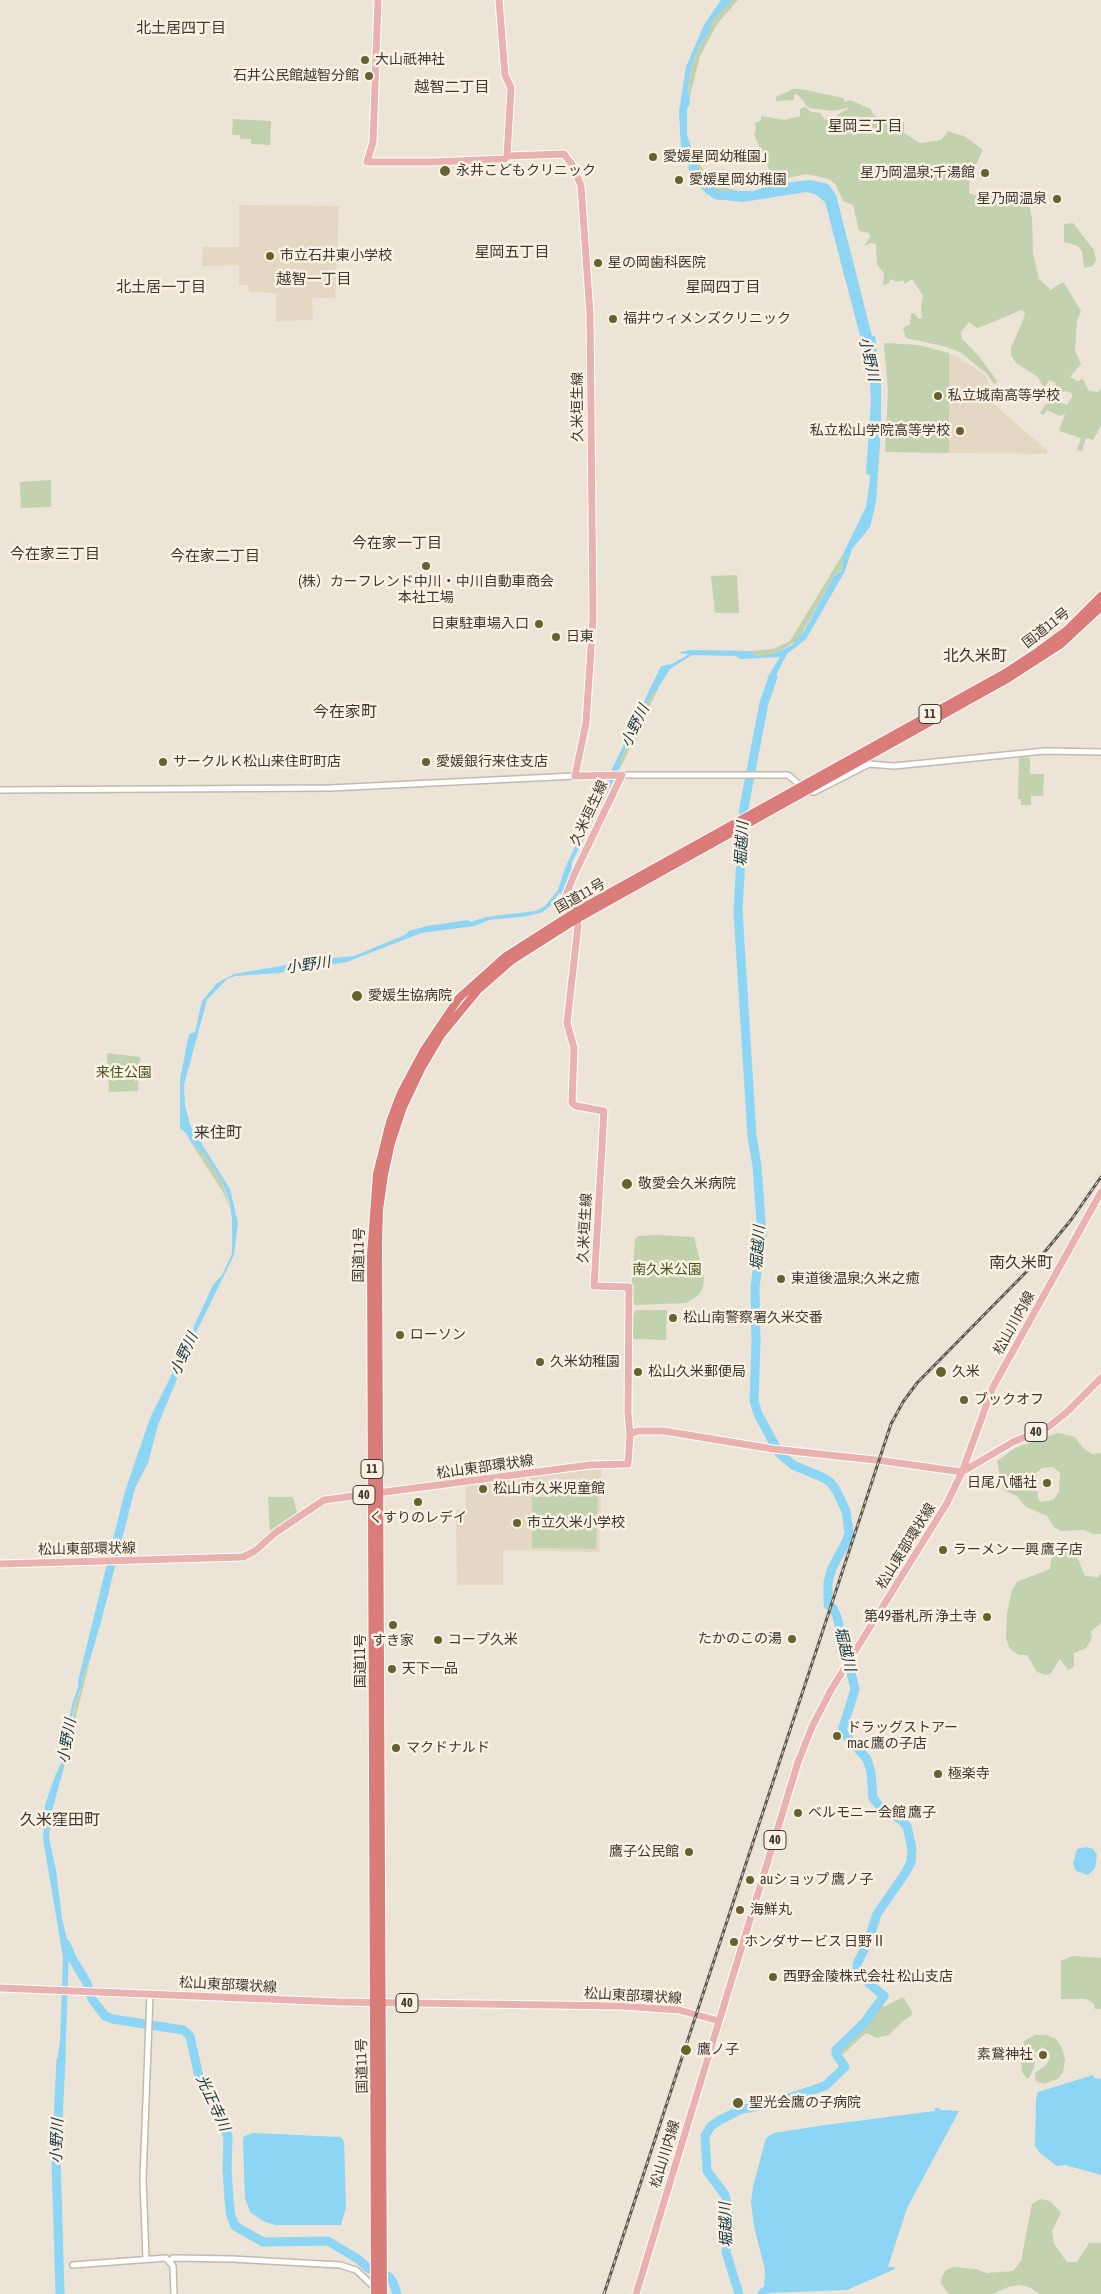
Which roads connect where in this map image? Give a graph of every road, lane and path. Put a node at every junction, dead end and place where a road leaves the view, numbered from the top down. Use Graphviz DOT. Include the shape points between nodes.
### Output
graph roads {
  1 [pos="378,0"];
  2 [pos="499,0"];
  3 [pos="507,156"];
  4 [pos="1101,596"];
  5 [pos="1101,607"];
  6 [pos="1101,752"];
  7 [pos="621,775"];
  8 [pos="576,776"];
  9 [pos="805,788"];
  10 [pos="0,790"];
  11 [pos="576,915"];
  12 [pos="1101,1192"];
  13 [pos="1101,1378"];
  14 [pos="630,1434"];
  15 [pos="962,1472"];
  16 [pos="376,1494"];
  17 [pos="0,1564"];
  18 [pos="0,1988"];
  19 [pos="150,1995"];
  20 [pos="374,2003"];
  21 [pos="382,2003"];
  22 [pos="719,2021"];
  23 [pos="146,2259"];
  24 [pos="170,2262"];
  25 [pos="73,2265"];
  26 [pos="378,2293"];
  27 [pos="174,2294"];
  28 [pos="636,2294"];
  1 -- 3 [label="main road, 久米垣生線" via="373,142 368,162 504,159"];
  2 -- 3 [label="main road" via="505,75 511,88"];
  3 -- 8 [label="main road, 久米垣生線" via="564,154 581,186 591,350 594,618 586,723"];
  4 -- 9 [label="highway, 国道11号 / 11" via="1067,630 1026,660"];
  5 -- 9 [label="highway, 国道11号 / 11" via="1071,636 1029,666"];
  6 -- 9 [label="street" via="1045,751 894,766 869,764 817,792"];
  7 -- 8 [label="main road, 久米垣生線"];
  7 -- 9 [label="street" via="788,775"];
  7 -- 11 [label="main road, 久米垣生線" via="564,900"];
  8 -- 10 [label="street" via="330,788"];
  9 -- 11 [label="highway, 国道11号 / 11"];
  11 -- 14 [label="main road, 久米垣生線" via="567,1022 574,1048 572,1100 576,1106 604,1111 594,1286 629,1287"];
  11 -- 16 [label="highway, 国道11号 / 11" via="506,956 459,998 415,1065 390,1122 377,1174 372,1212"];
  12 -- 15 [label="main road, 松山川内線" via="993,1388"];
  13 -- 15 [label="main road, 40" via="1068,1412 1048,1427 1013,1442"];
  14 -- 15 [label="main road" via="638,1431 664,1432"];
  14 -- 16 [label="main road, 松山東部環状線 / 40" via="628,1464 574,1467"];
  15 -- 22 [label="main road, 松山東部環状線 / 40" via="935,1525 821,1707 798,1762"];
  16 -- 17 [label="main road, 松山東部環状線 / 40" via="324,1500 243,1557"];
  16 -- 20 [label="highway, 国道11号 / 11"];
  16 -- 21 [label="highway, 国道11号 / 11"];
  18 -- 19 [label="main road, 松山東部環状線 / 40"];
  19 -- 20 [label="main road, 松山東部環状線 / 40"];
  19 -- 23 [label="street" via="143,2179"];
  20 -- 21 [label="main road, 松山東部環状線 / 40"];
  20 -- 26 [label="highway, 国道11号 / 11"];
  21 -- 22 [label="main road, 松山東部環状線 / 40" via="648,2007 680,2010"];
  21 -- 26 [label="highway, 国道11号 / 11"];
  22 -- 28 [label="main road, 松山川内線"];
  23 -- 24 [label="street" via="166,2258"];
  23 -- 25 [label="street"];
  24 -- 26 [label="street" via="174,2258 232,2258 340,2264 356,2270"];
  24 -- 27 [label="street"];
}
